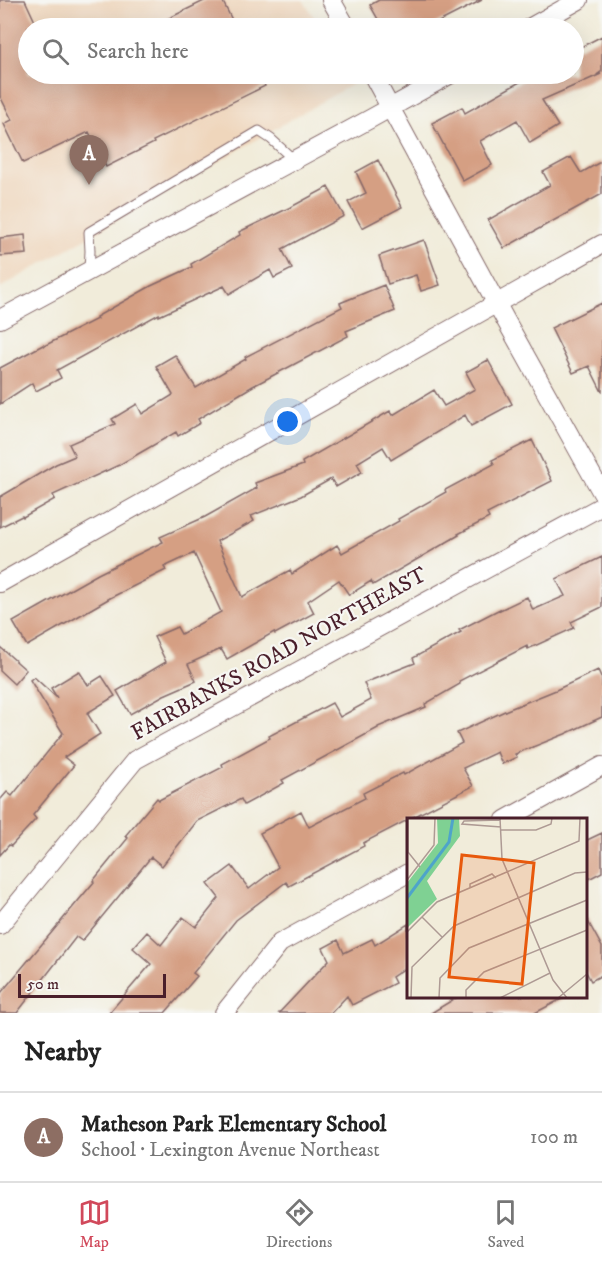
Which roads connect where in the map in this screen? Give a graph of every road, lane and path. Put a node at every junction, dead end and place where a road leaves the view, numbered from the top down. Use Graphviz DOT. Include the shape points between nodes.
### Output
graph roads {
  1 [pos="331,0"];
  2 [pos="579,0"];
  3 [pos="341,18"];
  4 [pos="548,18"];
  5 [pos="377,84"];
  6 [pos="433,84"];
  7 [pos="390,108"];
  8 [pos="294,160"];
  9 [pos="602,244"];
  10 [pos="89,269"];
  11 [pos="496,303"];
  12 [pos="0,318"];
  13 [pos="602,493"];
  14 [pos="602,506"];
  15 [pos="0,583"];
  16 [pos="602,766"];
  17 [pos="507,818"];
  18 [pos="407,874"];
  19 [pos="0,925"];
  20 [pos="224,1013"];
  1 -- 3 [label="street"];
  2 -- 4 [label="street"];
  5 -- 7 [label="street"];
  6 -- 7 [label="street"];
  7 -- 8 [label="street"];
  7 -- 11 [label="street"];
  8 -- 10 [label="street"];
  8 -- 10 [label="lane" via="259,131 89,232"];
  9 -- 11 [label="street"];
  10 -- 12 [label="street"];
  11 -- 13 [label="street"];
  11 -- 15 [label="street"];
  14 -- 19 [label="street, FAIRBANKS ROAD NORTHEAST" via="135,760"];
  16 -- 17 [label="street"];
  18 -- 20 [label="street" via="280,943"];
}
